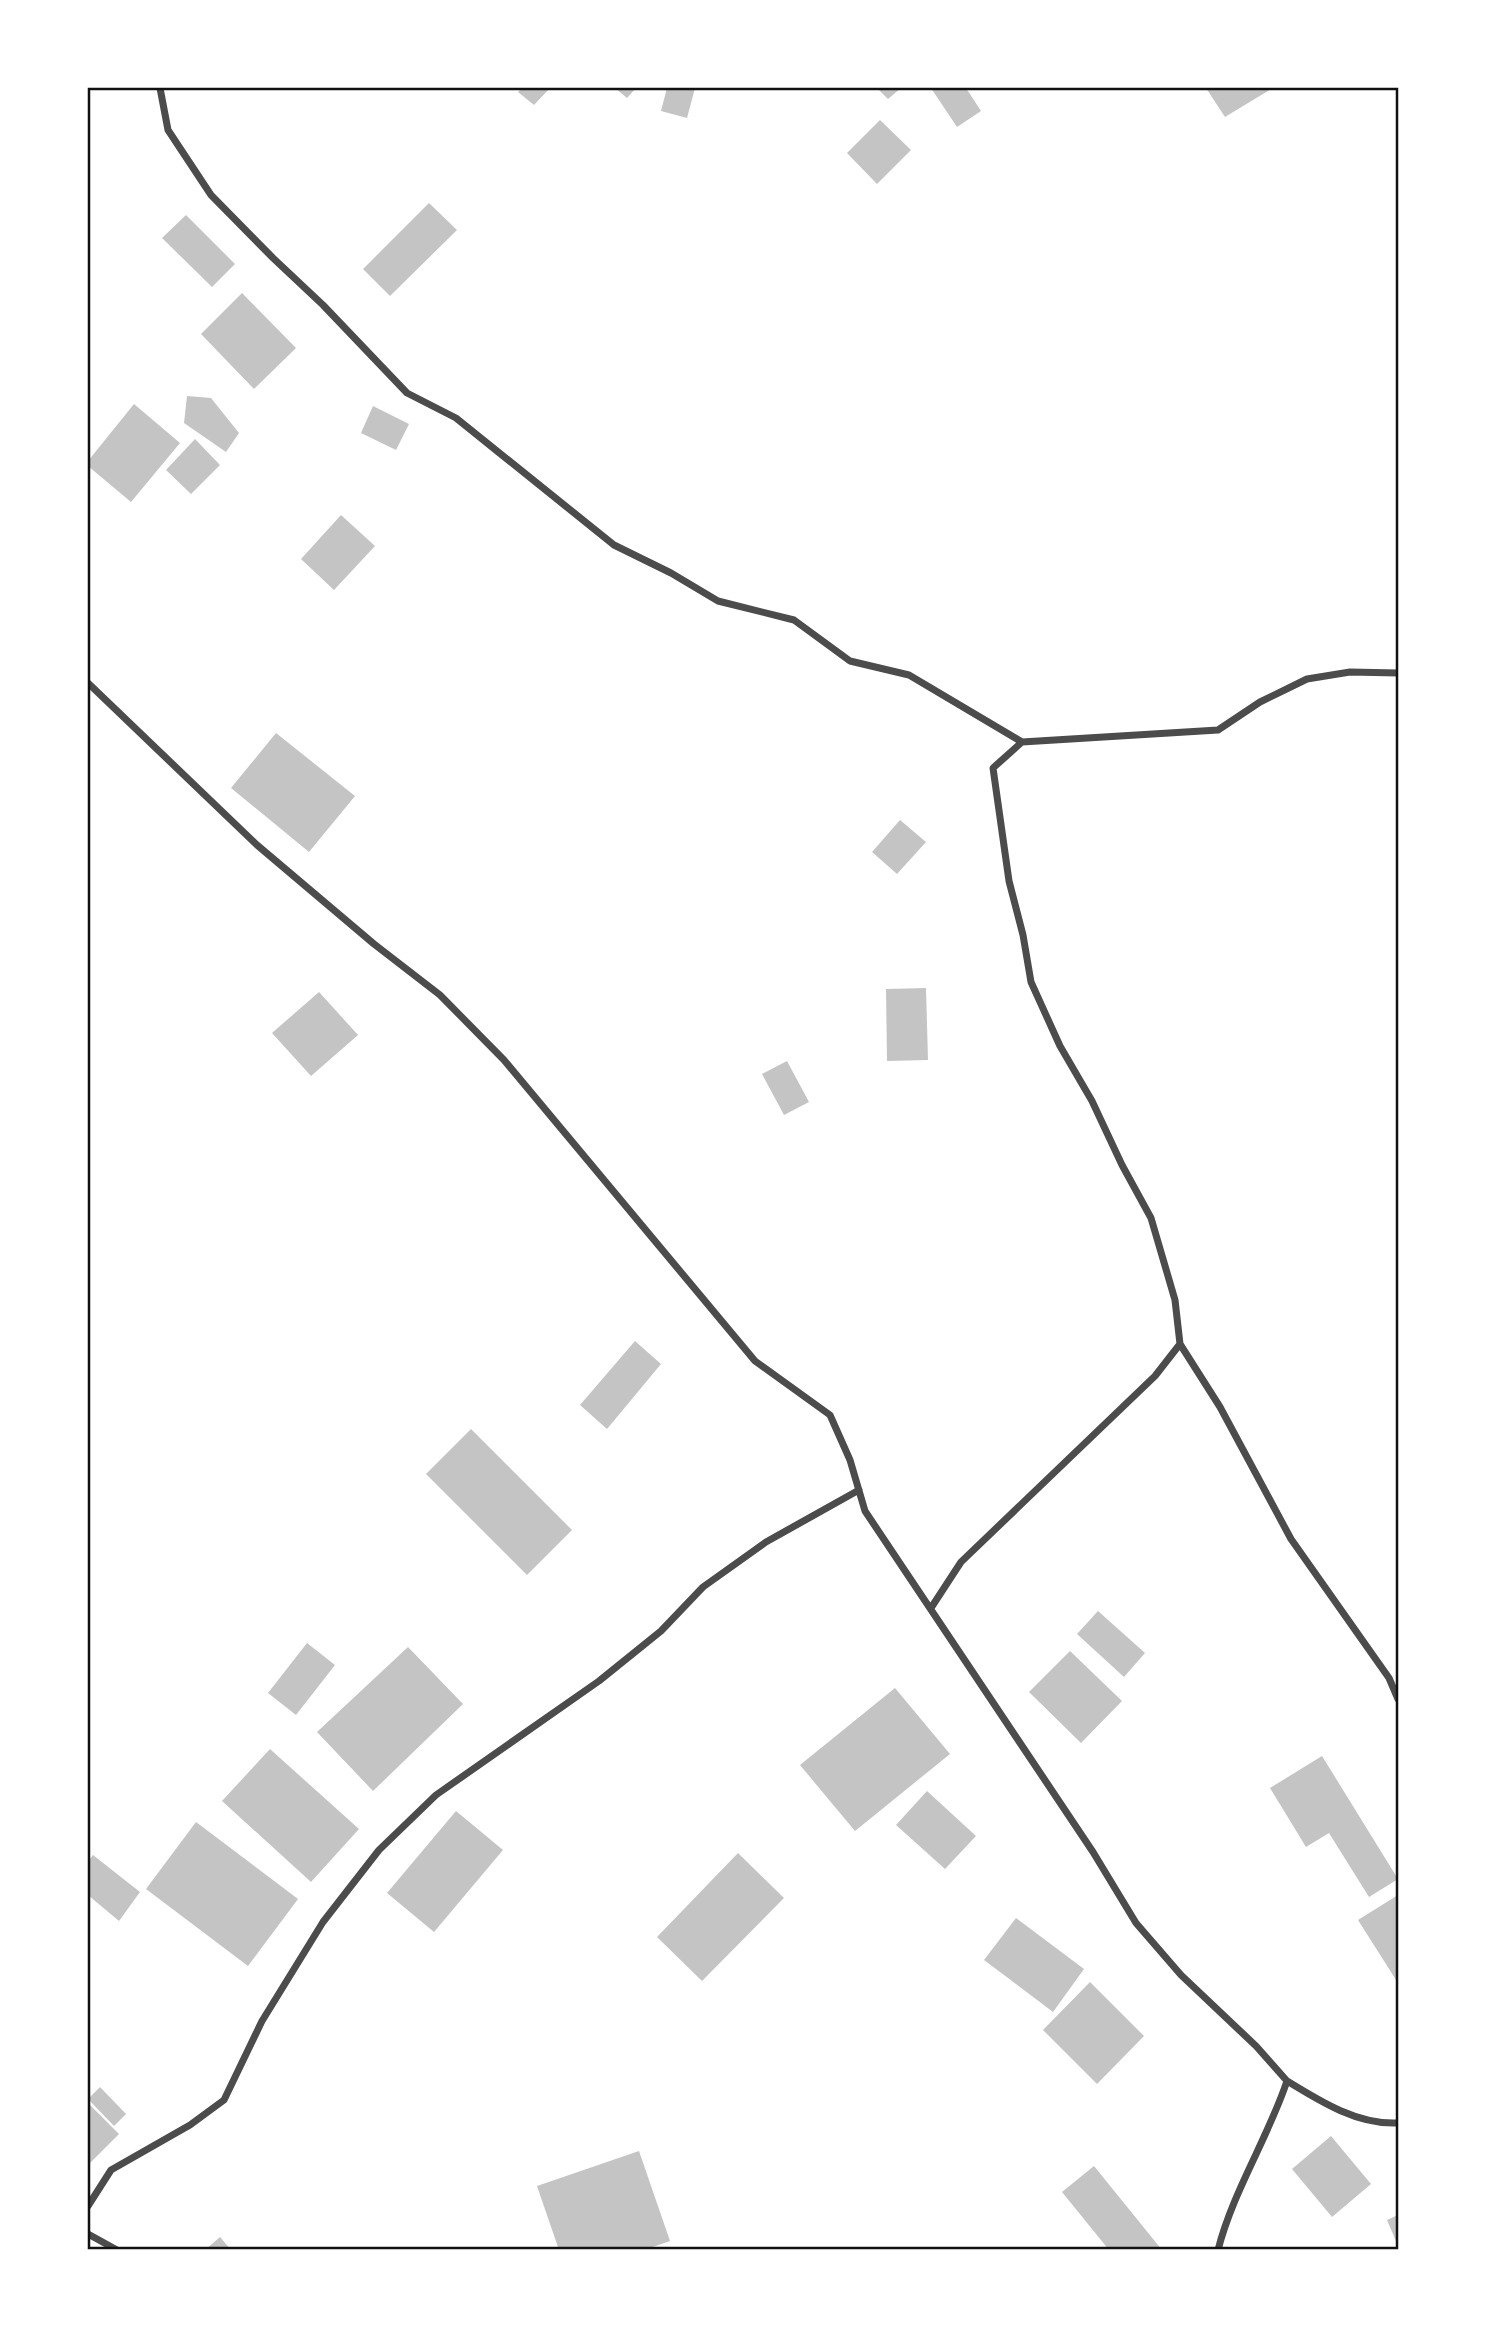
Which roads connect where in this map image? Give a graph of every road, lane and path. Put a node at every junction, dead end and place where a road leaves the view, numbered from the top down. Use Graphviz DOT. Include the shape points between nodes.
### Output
graph roads {
  1 [pos="160,88"];
  2 [pos="1398,673"];
  3 [pos="88,683"];
  4 [pos="1022,741"];
  5 [pos="1180,1344"];
  6 [pos="859,1490"];
  7 [pos="931,1608"];
  8 [pos="1398,1699"];
  9 [pos="1287,2081"];
  10 [pos="1398,2123"];
  11 [pos="88,2206"];
  12 [pos="88,2234"];
  13 [pos="117,2249"];
  14 [pos="1217,2249"];
  1 -- 4 [label="street" via="168,130 211,195 407,393 456,418 614,545 718,601 794,620 850,661 909,675"];
  2 -- 4 [label="street" via="1307,679 1259,702 1218,730"];
  3 -- 6 [label="street" via="257,845 440,995 504,1060 755,1361 830,1415"];
  4 -- 5 [label="street" via="993,768 1009,881 1031,982 1152,1218 1175,1300"];
  5 -- 7 [label="street" via="1155,1376 961,1562"];
  5 -- 8 [label="street" via="1220,1407 1291,1539 1389,1678"];
  6 -- 7 [label="street" via="865,1511"];
  6 -- 11 [label="street" via="766,1542 703,1587 661,1631 599,1681 436,1795 379,1850 323,1922 262,2021 224,2099 190,2125 111,2170"];
  7 -- 9 [label="street" via="1136,1923"];
  9 -- 10 [label="street" via="1329,2106 1380,2124"];
  9 -- 14 [label="street"];
  12 -- 13 [label="street"];
}
